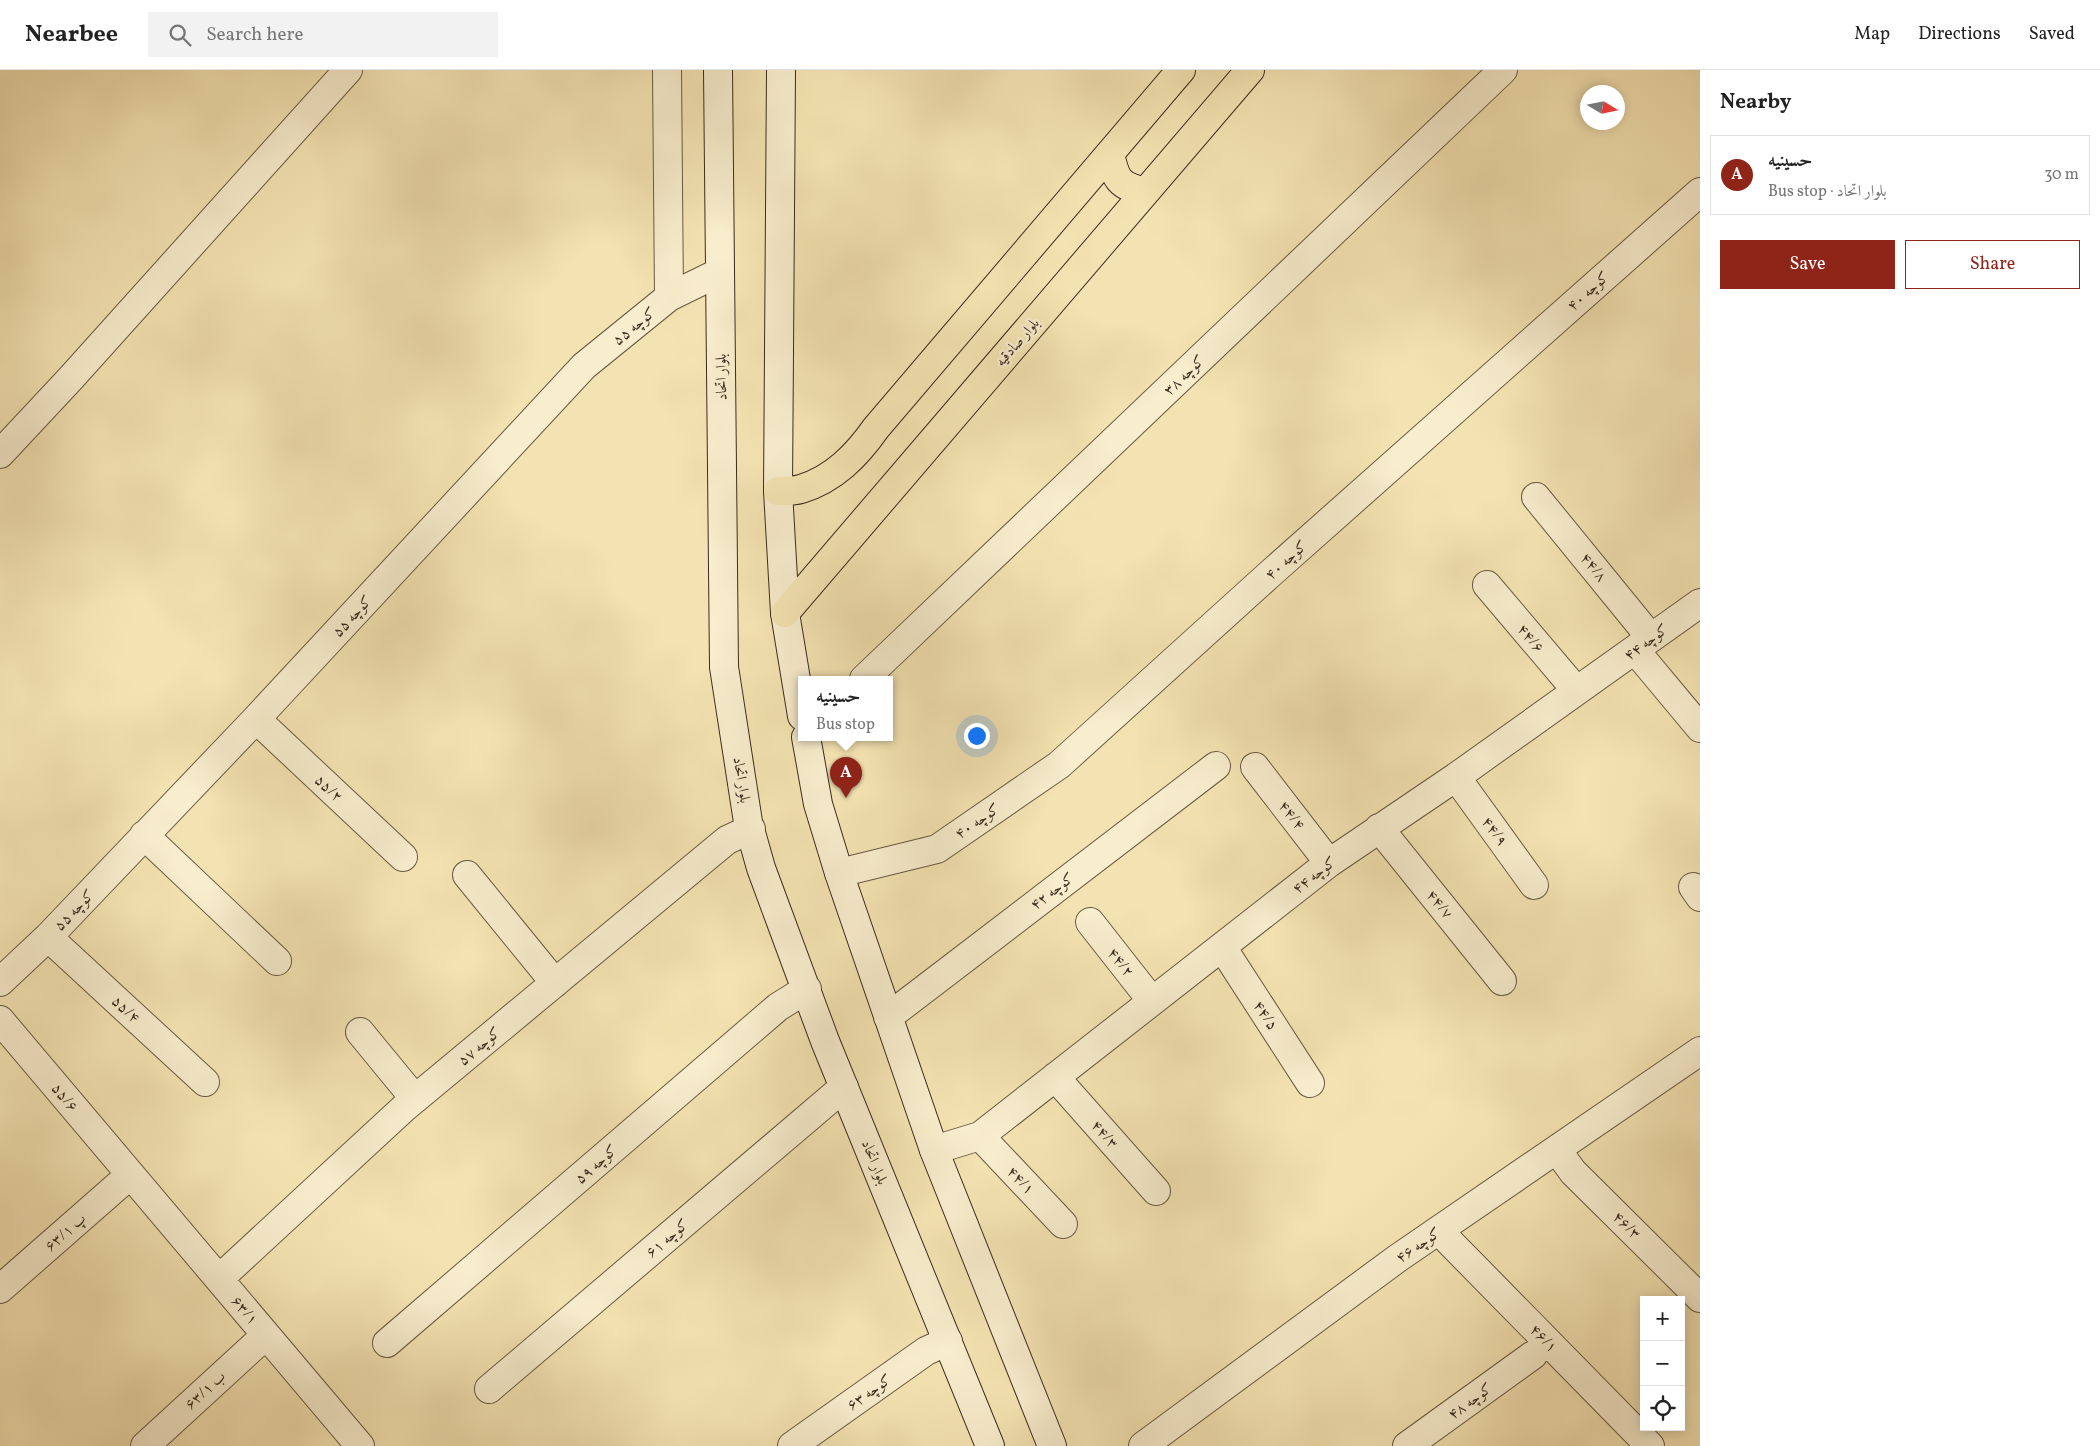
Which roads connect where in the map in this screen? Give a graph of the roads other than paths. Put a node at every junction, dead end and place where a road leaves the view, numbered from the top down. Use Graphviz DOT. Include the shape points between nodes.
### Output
graph roads {
  1 [pos="348,70"];
  2 [pos="668,70"];
  3 [pos="718,70"];
  4 [pos="781,70"];
  5 [pos="1181,70"];
  6 [pos="1250,70"];
  7 [pos="1503,70"];
  8 [pos="1110,154"];
  9 [pos="1145,192"];
  10 [pos="1700,192"];
  11 [pos="720,272"];
  12 [pos="669,297"];
  13 [pos="0,454"];
  14 [pos="778,491"];
  15 [pos="1536,496"];
  16 [pos="1487,585"];
  17 [pos="1700,603"];
  18 [pos="785,613"];
  19 [pos="1643,644"];
  20 [pos="867,676"];
  21 [pos="798,689"];
  22 [pos="1576,690"];
  23 [pos="256,719"];
  24 [pos="1700,728"];
  25 [pos="807,741"];
  26 [pos="1216,766"];
  27 [pos="1256,767"];
  28 [pos="1456,776"];
  29 [pos="1379,828"];
  30 [pos="751,829"];
  31 [pos="144,835"];
  32 [pos="403,857"];
  33 [pos="1329,863"];
  34 [pos="839,873"];
  35 [pos="467,875"];
  36 [pos="1534,885"];
  37 [pos="1090,922"];
  38 [pos="48,937"];
  39 [pos="1222,946"];
  40 [pos="277,961"];
  41 [pos="1502,981"];
  42 [pos="0,982"];
  43 [pos="554,983"];
  44 [pos="807,989"];
  45 [pos="1152,1001"];
  46 [pos="888,1017"];
  47 [pos="0,1020"];
  48 [pos="360,1032"];
  49 [pos="1700,1051"];
  50 [pos="1055,1077"];
  51 [pos="205,1082"];
  52 [pos="1310,1083"];
  53 [pos="844,1087"];
  54 [pos="416,1099"];
  55 [pos="980,1136"];
  56 [pos="934,1150"];
  57 [pos="1557,1150"];
  58 [pos="130,1175"];
  59 [pos="1156,1191"];
  60 [pos="1063,1224"];
  61 [pos="1439,1231"];
  62 [pos="219,1279"];
  63 [pos="0,1289"];
  64 [pos="1700,1298"];
  65 [pos="266,1335"];
  66 [pos="948,1341"];
  67 [pos="387,1343"];
  68 [pos="1533,1355"];
  69 [pos="489,1389"];
  70 [pos="145,1446"];
  71 [pos="360,1446"];
  72 [pos="792,1446"];
  73 [pos="990,1446"];
  74 [pos="1052,1446"];
  75 [pos="1143,1446"];
  76 [pos="1407,1446"];
  77 [pos="1650,1446"];
  1 -- 13 [label="street"];
  2 -- 12 [label="street"];
  3 -- 11 [label="street, بلوار اتحاد"];
  4 -- 14 [label="street"];
  5 -- 8 [label="main road"];
  6 -- 9 [label="main road, بلوار صادقیه"];
  7 -- 20 [label="street, کوچه ۳۸"];
  8 -- 9 [label="main road" via="1115,175 1121,183"];
  8 -- 14 [label="main road" via="860,450 836,472 801,489"];
  9 -- 18 [label="main road, بلوار صادقیه"];
  10 -- 34 [label="street, کوچه ۴۰" via="1059,765 937,848"];
  11 -- 12 [label="street, کوچه ۵۵"];
  11 -- 30 [label="street, بلوار اتحاد" via="724,667"];
  12 -- 23 [label="street, کوچه ۵۵" via="584,366"];
  14 -- 18 [label="street"];
  15 -- 19 [label="street, ۴۴/۸"];
  16 -- 22 [label="street, ۴۴/۶"];
  17 -- 19 [label="street, کوچه ۴۴"];
  18 -- 21 [label="street"];
  19 -- 22 [label="street, کوچه ۴۴"];
  19 -- 24 [label="street, ۴۴/۸"];
  22 -- 28 [label="street, کوچه ۴۴"];
  23 -- 31 [label="street, کوچه ۵۵"];
  23 -- 32 [label="street, ۵۵/۲"];
  25 -- 34 [label="street" via="818,804"];
  26 -- 46 [label="street, کوچه ۴۲"];
  27 -- 33 [label="street, ۴۴/۴"];
  28 -- 29 [label="street, کوچه ۴۴"];
  28 -- 36 [label="street, ۴۴/۹"];
  29 -- 33 [label="street, کوچه ۴۴"];
  29 -- 41 [label="street, ۴۴/۷"];
  30 -- 43 [label="street, کوچه ۵۷" via="727,840"];
  30 -- 44 [label="street, بلوار اتحاد" via="761,868"];
  31 -- 38 [label="street, کوچه ۵۵"];
  31 -- 40 [label="street"];
  33 -- 39 [label="street, کوچه ۴۴"];
  34 -- 46 [label="street"];
  35 -- 43 [label="street"];
  37 -- 45 [label="street, ۴۴/۲"];
  38 -- 42 [label="street, کوچه ۵۵"];
  38 -- 51 [label="street, ۵۵/۴"];
  39 -- 45 [label="street, کوچه ۴۴"];
  39 -- 52 [label="street, ۴۴/۵"];
  43 -- 54 [label="street, کوچه ۵۷"];
  44 -- 53 [label="street, بلوار اتحاد"];
  44 -- 67 [label="street, کوچه ۵۹" via="778,1007"];
  45 -- 50 [label="street, کوچه ۴۴"];
  46 -- 56 [label="street"];
  47 -- 58 [label="street, ۵۵/۶"];
  48 -- 54 [label="street"];
  49 -- 57 [label="street, کوچه ۴۶"];
  50 -- 55 [label="street, کوچه ۴۴"];
  50 -- 59 [label="street, ۴۴/۳"];
  53 -- 66 [label="street, بلوار اتحاد"];
  53 -- 69 [label="street, کوچه ۶۱"];
  54 -- 62 [label="street, کوچه ۵۷"];
  55 -- 56 [label="street, کوچه ۴۴"];
  55 -- 60 [label="street, ۴۴/۱"];
  56 -- 74 [label="street"];
  57 -- 61 [label="street, کوچه ۴۶"];
  57 -- 64 [label="street, ۴۶/۳" via="1573,1172"];
  58 -- 62 [label="street, ۶۳/۱"];
  58 -- 63 [label="street, ۶۳/۱ پ"];
  61 -- 75 [label="street, کوچه ۴۶"];
  61 -- 77 [label="street, ۴۶/۱"];
  62 -- 65 [label="street, ۶۳/۱"];
  65 -- 70 [label="street, ۶۳/۱ ب"];
  65 -- 71 [label="street, ۶۳/۱"];
  66 -- 72 [label="street, کوچه ۶۳" via="926,1351"];
  66 -- 73 [label="street, بلوار اتحاد"];
  68 -- 76 [label="street, کوچه ۴۸"];
}
